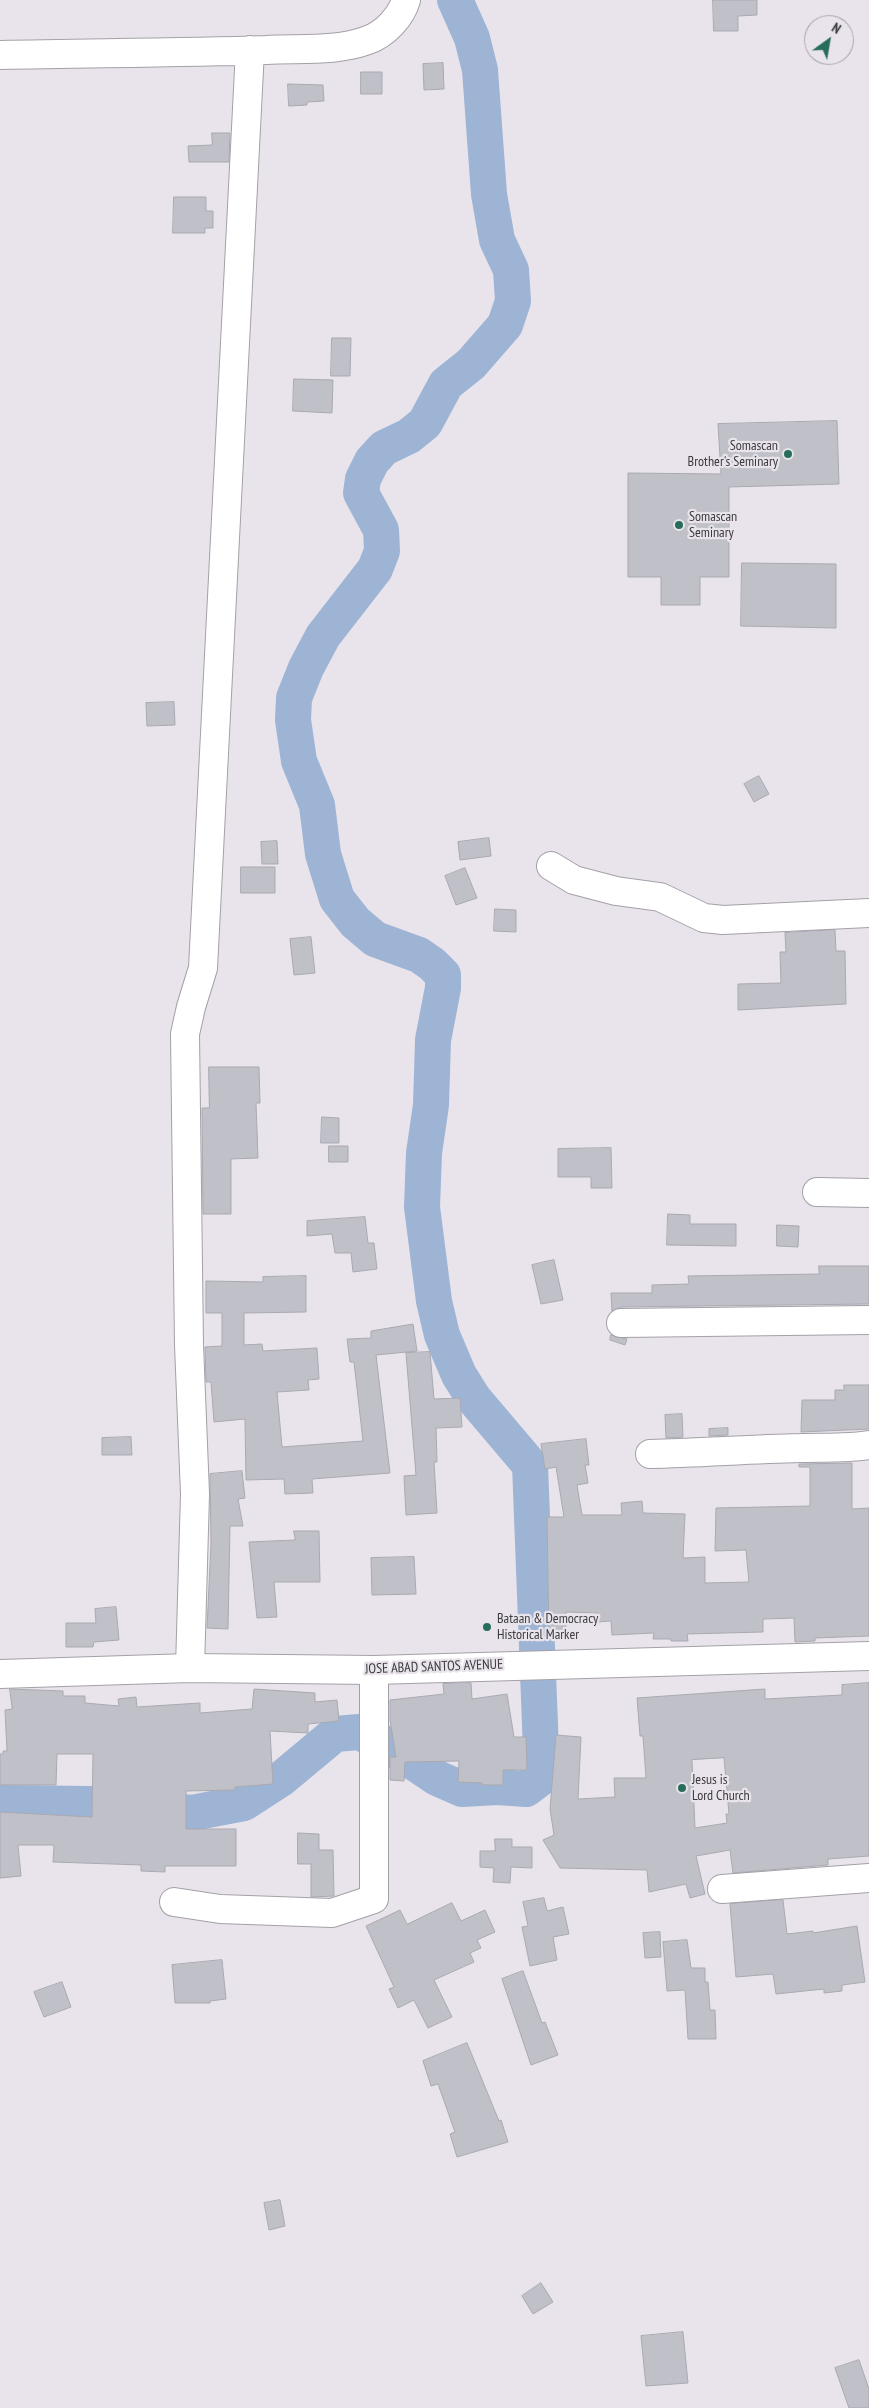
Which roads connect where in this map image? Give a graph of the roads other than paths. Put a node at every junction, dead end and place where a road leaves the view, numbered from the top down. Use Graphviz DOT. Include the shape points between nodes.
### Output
graph roads {
  1 [pos="406,0"];
  2 [pos="250,50"];
  3 [pos="0,55"];
  4 [pos="551,866"];
  5 [pos="869,913"];
  6 [pos="817,1192"];
  7 [pos="869,1193"];
  8 [pos="869,1320"];
  9 [pos="621,1323"];
  10 [pos="869,1445"];
  11 [pos="650,1454"];
  12 [pos="869,1656"];
  13 [pos="190,1668"];
  14 [pos="374,1670"];
  15 [pos="0,1674"];
  16 [pos="869,1878"];
  17 [pos="722,1889"];
  18 [pos="174,1902"];
  1 -- 2 [label="main road" via="404,9 386,30 369,40 343,46"];
  2 -- 3 [label="main road"];
  2 -- 13 [label="main road" via="203,968 186,1034 188,1345 195,1494"];
  4 -- 5 [label="main road" via="574,880 616,891 660,897 704,918 724,920"];
  6 -- 7 [label="main road"];
  8 -- 9 [label="main road"];
  10 -- 11 [label="main road"];
  12 -- 14 [label="main road, JOSE ABAD SANTOS AVENUE"];
  13 -- 14 [label="main road, JOSE ABAD SANTOS AVENUE"];
  13 -- 15 [label="main road, JOSE ABAD SANTOS AVENUE"];
  14 -- 18 [label="main road" via="374,1899 332,1914 220,1909"];
  16 -- 17 [label="main road"];
}
